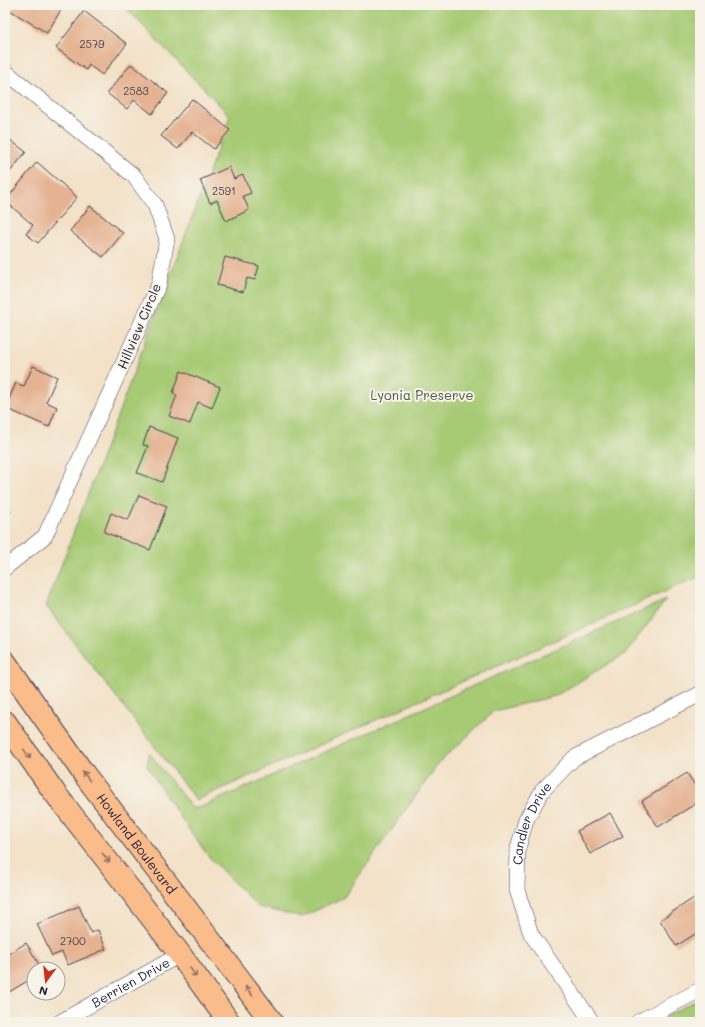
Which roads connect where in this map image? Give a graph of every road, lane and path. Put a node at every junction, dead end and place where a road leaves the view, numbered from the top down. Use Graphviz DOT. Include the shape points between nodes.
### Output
graph roads {
  1 [pos="5,71"];
  2 [pos="5,568"];
  3 [pos="5,662"];
  4 [pos="700,694"];
  5 [pos="5,722"];
  6 [pos="179,953"];
  7 [pos="700,990"];
  8 [pos="60,1022"];
  9 [pos="229,1022"];
  10 [pos="272,1022"];
  11 [pos="592,1022"];
  12 [pos="638,1022"];
  1 -- 2 [label="street, Hillview Circle" via="134,176 155,205 167,239 159,284 45,536"];
  10 -- 3 [label="main road, Howland Boulevard, one-way" via="84,774"];
  4 -- 11 [label="street, Candler Drive" via="574,758 542,791 526,820 518,848 518,890 531,934"];
  5 -- 6 [label="main road, one-way" via="54,792"];
  6 -- 8 [label="street, Berrien Drive"];
  6 -- 9 [label="main road, one-way"];
  7 -- 12 [label="street"];
}
